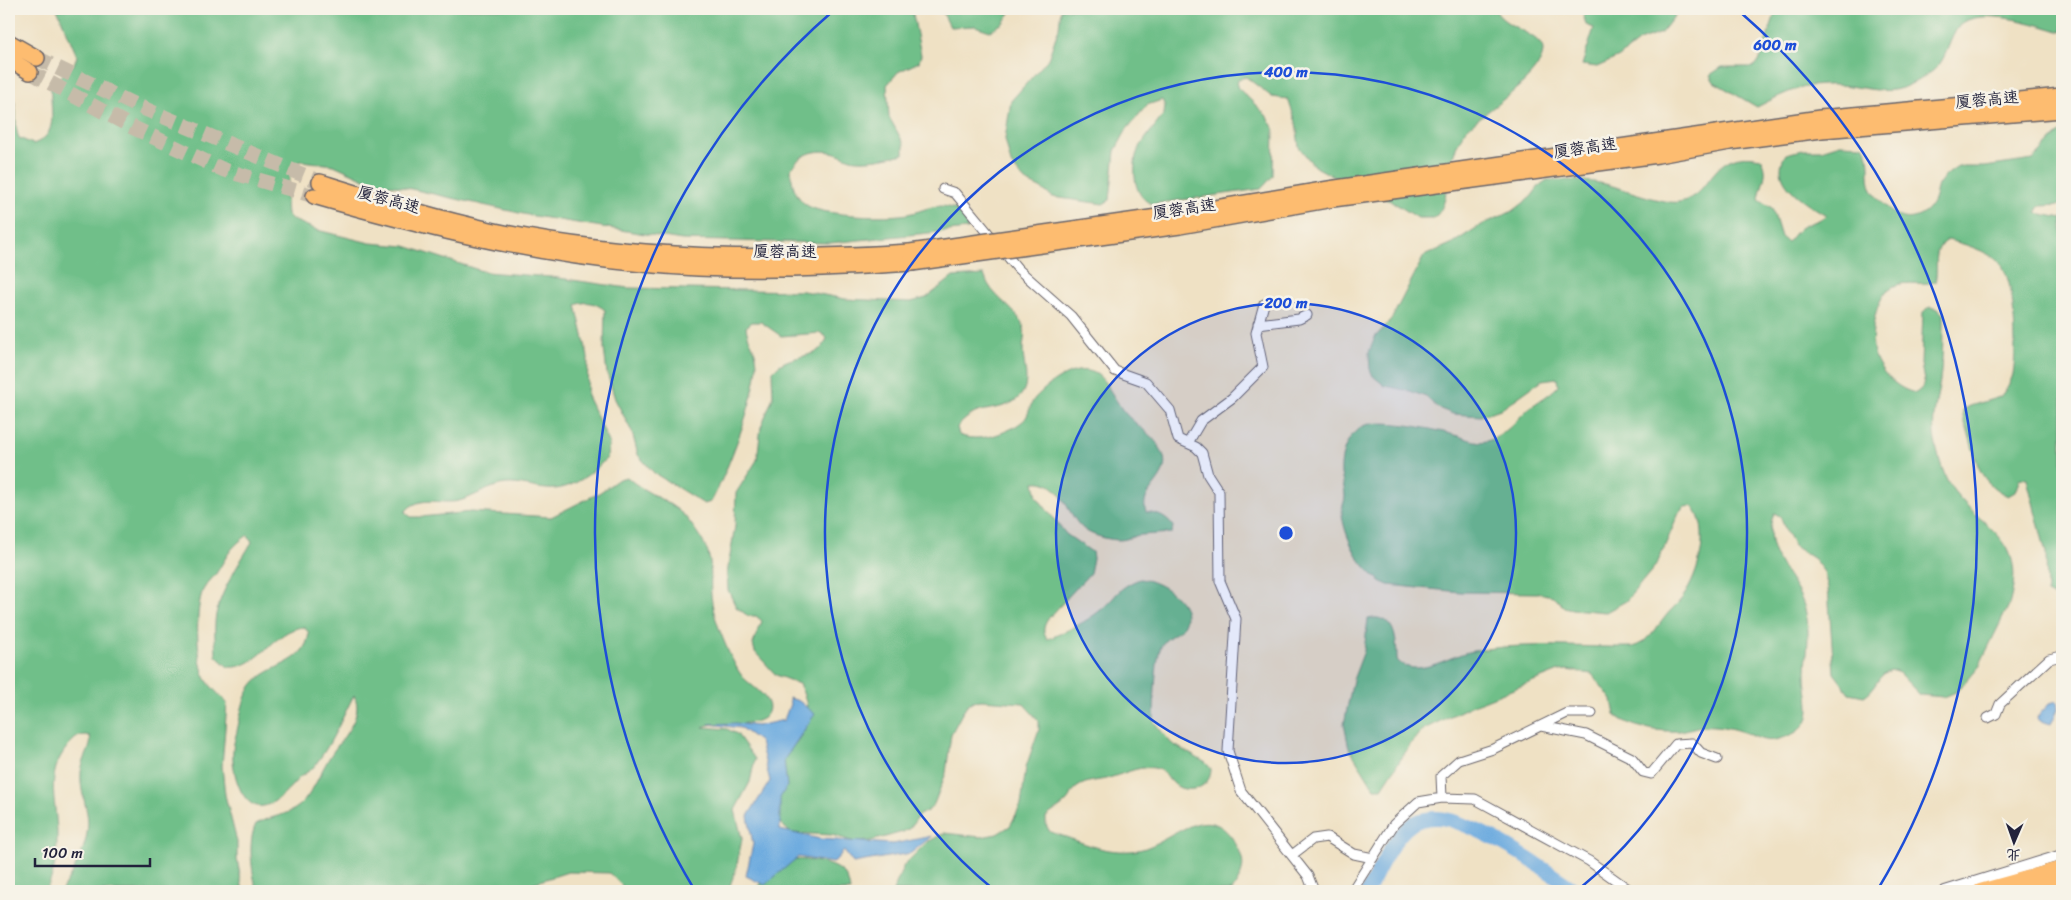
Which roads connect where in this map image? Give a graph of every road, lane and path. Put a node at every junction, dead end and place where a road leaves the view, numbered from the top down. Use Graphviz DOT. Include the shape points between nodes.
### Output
graph roads {
  1 [pos="9,42"];
  2 [pos="37,58"];
  3 [pos="9,59"];
  4 [pos="30,72"];
  5 [pos="2062,96"];
  6 [pos="2062,110"];
  7 [pos="1593,157"];
  8 [pos="320,182"];
  9 [pos="943,189"];
  10 [pos="314,196"];
  11 [pos="911,258"];
  12 [pos="1264,304"];
  13 [pos="1307,315"];
  14 [pos="1258,324"];
  15 [pos="1188,443"];
  16 [pos="2062,656"];
  17 [pos="1592,713"];
  18 [pos="1988,718"];
  19 [pos="1542,726"];
  20 [pos="1717,759"];
  21 [pos="1442,798"];
  22 [pos="1292,855"];
  23 [pos="2062,855"];
  24 [pos="1373,858"];
  25 [pos="2062,868"];
  26 [pos="2062,881"];
  27 [pos="1314,891"];
  28 [pos="1352,891"];
  29 [pos="1631,891"];
  30 [pos="1946,891"];
  31 [pos="1980,891"];
  32 [pos="2028,891"];
  1 -- 2 [label="highway"];
  3 -- 4 [label="highway"];
  5 -- 7 [label="highway, 厦蓉高速" via="1820,118"];
  6 -- 7 [label="highway, 厦蓉高速" via="1822,130"];
  7 -- 11 [label="highway, 厦蓉高速, bridge" via="1333,199"];
  8 -- 11 [label="highway, 厦蓉高速" via="408,210 496,231 575,244 722,257"];
  9 -- 15 [label="street" via="955,194 1018,269 1072,316 1116,372 1146,382 1170,410 1178,439"];
  10 -- 11 [label="highway, 厦蓉高速" via="414,224 571,256 644,264 799,270"];
  12 -- 14 [label="street"];
  13 -- 14 [label="street"];
  14 -- 15 [label="street" via="1256,333 1263,367 1232,398 1201,421"];
  15 -- 22 [label="street" via="1202,454 1208,475 1219,492 1220,581 1236,619 1228,751 1241,791"];
  16 -- 18 [label="street" via="2049,659 2000,704 1996,714"];
  17 -- 19 [label="street" via="1567,713"];
  19 -- 20 [label="street" via="1586,735 1632,758 1643,772 1651,774 1676,744 1692,743 1701,753"];
  19 -- 21 [label="street" via="1493,749 1459,760 1441,776"];
  21 -- 24 [label="street" via="1418,802 1394,824"];
  21 -- 29 [label="street" via="1474,799 1589,861"];
  22 -- 24 [label="street" via="1313,838 1327,837 1354,854"];
  22 -- 27 [label="street" via="1308,876"];
  23 -- 30 [label="street"];
  24 -- 28 [label="street"];
  25 -- 31 [label="highway"];
  26 -- 32 [label="highway"];
}
